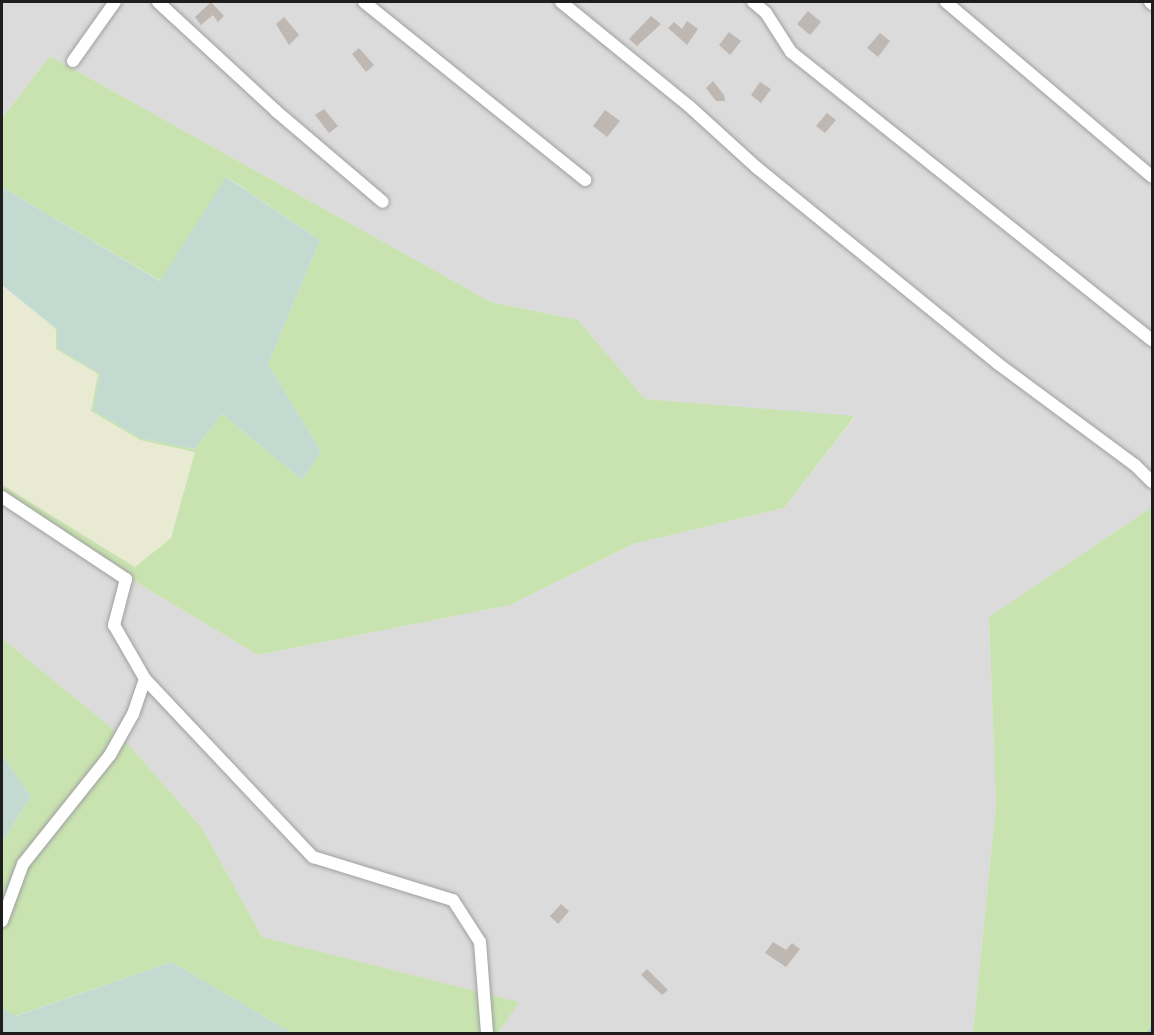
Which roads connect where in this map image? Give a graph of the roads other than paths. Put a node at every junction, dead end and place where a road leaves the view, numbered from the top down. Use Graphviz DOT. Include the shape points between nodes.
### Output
graph roads {
  1 [pos="115,2"];
  2 [pos="158,2"];
  3 [pos="364,2"];
  4 [pos="561,2"];
  5 [pos="753,2"];
  6 [pos="946,2"];
  7 [pos="73,61"];
  8 [pos="1152,177"];
  9 [pos="585,180"];
  10 [pos="383,202"];
  11 [pos="1152,340"];
  12 [pos="1152,482"];
  13 [pos="2,496"];
  14 [pos="145,679"];
  15 [pos="2,921"];
  16 [pos="487,1034"];
  1 -- 7 [label="street"];
  2 -- 10 [label="street" via="276,111"];
  3 -- 9 [label="street"];
  4 -- 12 [label="street" via="969,341 1135,465"];
  5 -- 11 [label="street" via="766,14 791,52"];
  6 -- 8 [label="street"];
  13 -- 14 [label="street" via="126,579 114,625"];
  14 -- 15 [label="street" via="133,714 110,755 23,864"];
  14 -- 16 [label="street" via="313,857 453,900 480,942"];
}
